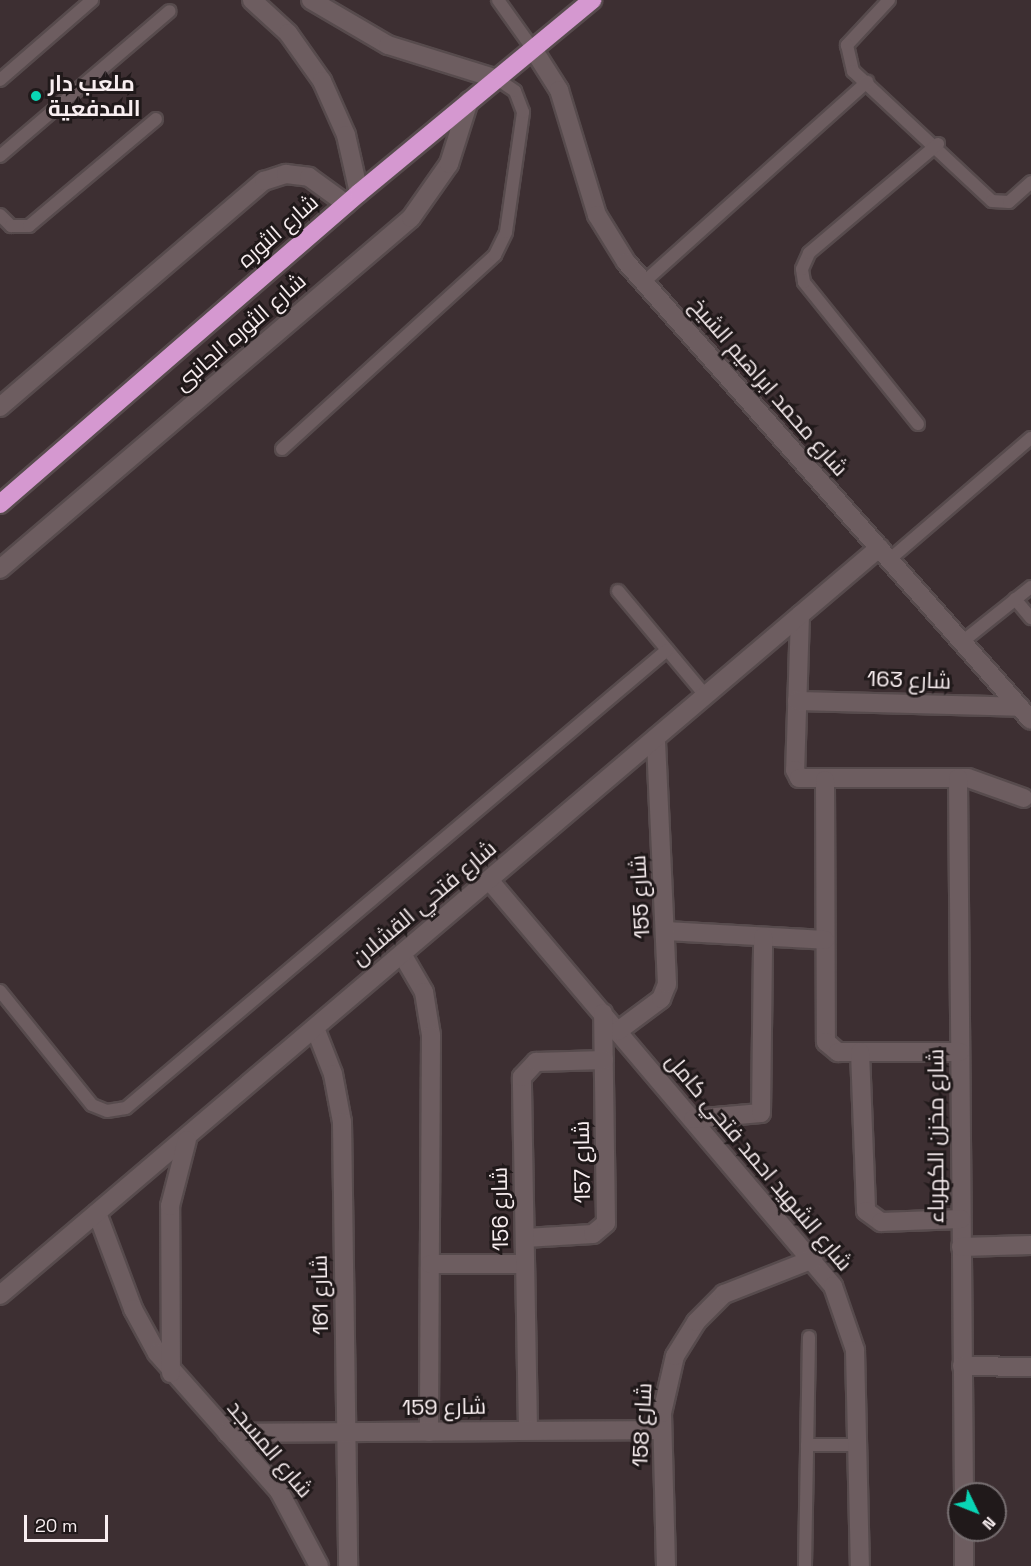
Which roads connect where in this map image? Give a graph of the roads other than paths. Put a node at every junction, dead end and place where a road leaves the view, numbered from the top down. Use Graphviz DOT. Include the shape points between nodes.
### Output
graph roads {
  1 [pos="92,0"];
  2 [pos="252,0"];
  3 [pos="311,0"];
  4 [pos="498,0"];
  5 [pos="592,0"];
  6 [pos="889,0"];
  7 [pos="170,11"];
  8 [pos="533,49"];
  9 [pos="497,79"];
  10 [pos="0,80"];
  11 [pos="867,82"];
  12 [pos="469,101"];
  13 [pos="156,119"];
  14 [pos="938,144"];
  15 [pos="0,156"];
  16 [pos="1031,182"];
  17 [pos="353,198"];
  18 [pos="0,215"];
  19 [pos="644,282"];
  20 [pos="0,407"];
  21 [pos="918,424"];
  22 [pos="1031,438"];
  23 [pos="282,449"];
  24 [pos="0,504"];
  25 [pos="884,554"];
  26 [pos="0,569"];
  27 [pos="1031,586"];
  28 [pos="618,591"];
  29 [pos="1015,599"];
  30 [pos="800,615"];
  31 [pos="1031,618"];
  32 [pos="962,642"];
  33 [pos="667,650"];
  34 [pos="705,696"];
  35 [pos="797,701"];
  36 [pos="1026,714"];
  37 [pos="656,738"];
  38 [pos="958,778"];
  39 [pos="825,780"];
  40 [pos="1024,798"];
  41 [pos="489,880"];
  42 [pos="666,931"];
  43 [pos="763,937"];
  44 [pos="825,940"];
  45 [pos="402,954"];
  46 [pos="0,991"];
  47 [pos="603,1013"];
  48 [pos="315,1028"];
  49 [pos="618,1031"];
  50 [pos="860,1052"];
  51 [pos="960,1053"];
  52 [pos="604,1060"];
  53 [pos="693,1119"];
  54 [pos="190,1134"];
  55 [pos="97,1213"];
  56 [pos="961,1219"];
  57 [pos="525,1238"];
  58 [pos="1031,1245"];
  59 [pos="961,1246"];
  60 [pos="813,1258"];
  61 [pos="430,1264"];
  62 [pos="525,1264"];
  63 [pos="0,1295"];
  64 [pos="809,1337"];
  65 [pos="962,1366"];
  66 [pos="1031,1367"];
  67 [pos="171,1373"];
  68 [pos="528,1430"];
  69 [pos="662,1430"];
  70 [pos="346,1432"];
  71 [pos="429,1432"];
  72 [pos="227,1433"];
  73 [pos="807,1445"];
  74 [pos="858,1445"];
  75 [pos="963,1482"];
  76 [pos="964,1542"];
  77 [pos="319,1566"];
  78 [pos="348,1566"];
  79 [pos="666,1566"];
  80 [pos="805,1566"];
  81 [pos="860,1566"];
  82 [pos="964,1566"];
  1 -- 10 [label="lane"];
  2 -- 17 [label="street" via="288,33 322,81 346,135"];
  3 -- 9 [label="street" via="388,45"];
  4 -- 8 [label="lane"];
  5 -- 8 [label="highway, شارع الثوره"];
  6 -- 11 [label="lane" via="847,45 849,64"];
  7 -- 15 [label="lane"];
  8 -- 9 [label="highway, شارع الثوره"];
  8 -- 19 [label="street, شارع محمد ابراهيم الشيخ" via="559,90 597,215"];
  9 -- 12 [label="highway, شارع الثوره"];
  9 -- 23 [label="lane" via="515,91 523,112 506,232 495,255"];
  11 -- 14 [label="lane"];
  11 -- 19 [label="lane"];
  12 -- 17 [label="highway, شارع الثوره"];
  12 -- 26 [label="street, شارع الثوره الجانبى" via="449,164 411,218"];
  13 -- 18 [label="lane" via="29,226 10,226"];
  14 -- 16 [label="lane" via="998,203 1009,202"];
  14 -- 21 [label="lane" via="809,254 802,269 804,282"];
  17 -- 20 [label="street" via="309,177 286,174 264,181"];
  17 -- 24 [label="highway, شارع الثوره"];
  19 -- 25 [label="street, شارع محمد ابراهيم الشيخ"];
  22 -- 25 [label="lane"];
  25 -- 30 [label="street, شارع فتحي القشلان"];
  25 -- 32 [label="street, شارع محمد ابراهيم الشيخ"];
  27 -- 29 [label="lane"];
  28 -- 33 [label="lane"];
  29 -- 31 [label="lane"];
  29 -- 32 [label="lane"];
  30 -- 34 [label="street, شارع فتحي القشلان"];
  30 -- 35 [label="street"];
  32 -- 36 [label="street, شارع محمد ابراهيم الشيخ"];
  33 -- 34 [label="lane"];
  33 -- 46 [label="lane" via="126,1108 107,1112 92,1105"];
  34 -- 37 [label="street, شارع فتحي القشلان"];
  35 -- 36 [label="street, شارع 163"];
  35 -- 39 [label="street" via="796,773 802,780"];
  37 -- 41 [label="street, شارع فتحي القشلان"];
  37 -- 42 [label="street, شارع 155"];
  38 -- 39 [label="street"];
  38 -- 40 [label="street" via="997,784"];
  38 -- 51 [label="street, شارع مخزن الكهرباء"];
  39 -- 44 [label="street"];
  41 -- 45 [label="street, شارع فتحي القشلان"];
  41 -- 47 [label="street, شارع الشهيد احمد فتحي كامل"];
  42 -- 43 [label="street"];
  42 -- 49 [label="street, شارع 155" via="665,993"];
  43 -- 44 [label="street"];
  43 -- 53 [label="street" via="761,1113"];
  44 -- 50 [label="street" via="826,1042 838,1052"];
  45 -- 48 [label="street, شارع فتحي القشلان"];
  45 -- 61 [label="street" via="418,978 430,1021"];
  47 -- 49 [label="street, شارع الشهيد احمد فتحي كامل"];
  47 -- 52 [label="street, شارع 157"];
  48 -- 54 [label="street, شارع فتحي القشلان"];
  48 -- 70 [label="street, شارع 161" via="333,1074 342,1122"];
  49 -- 53 [label="street, شارع الشهيد احمد فتحي كامل"];
  50 -- 51 [label="street"];
  50 -- 56 [label="street" via="866,1211 881,1222"];
  51 -- 56 [label="street, شارع مخزن الكهرباء"];
  52 -- 57 [label="street, شارع 157" via="606,1224 593,1234"];
  52 -- 57 [label="street, شارع 156" via="536,1062 524,1072"];
  53 -- 60 [label="street, شارع الشهيد احمد فتحي كامل"];
  54 -- 55 [label="street, شارع فتحي القشلان"];
  54 -- 67 [label="street" via="174,1174 170,1206"];
  55 -- 63 [label="street, شارع فتحي القشلان"];
  55 -- 67 [label="street, شارع المسجد" via="139,1321"];
  56 -- 59 [label="street, شارع مخزن الكهرباء"];
  57 -- 62 [label="street, شارع 156"];
  58 -- 59 [label="street"];
  59 -- 65 [label="street, شارع مخزن الكهرباء"];
  60 -- 69 [label="street, شارع 158" via="741,1284 702,1314 668,1374"];
  60 -- 74 [label="street, شارع الشهيد احمد فتحي كامل" via="841,1301 852,1333"];
  61 -- 62 [label="street"];
  61 -- 71 [label="street"];
  62 -- 68 [label="street, شارع 156"];
  64 -- 73 [label="lane"];
  65 -- 66 [label="street"];
  65 -- 75 [label="street, شارع مخزن الكهرباء"];
  67 -- 72 [label="street, شارع المسجد"];
  68 -- 69 [label="street, شارع 159"];
  68 -- 71 [label="street, شارع 159"];
  69 -- 79 [label="street, شارع 158"];
  70 -- 71 [label="street, شارع 159"];
  70 -- 72 [label="street, شارع 159"];
  70 -- 78 [label="street, شارع 161"];
  72 -- 77 [label="street, شارع المسجد" via="284,1498"];
  73 -- 74 [label="lane"];
  73 -- 80 [label="lane"];
  74 -- 81 [label="street, شارع الشهيد احمد فتحي كامل"];
  76 -- 82 [label="street"];
}
